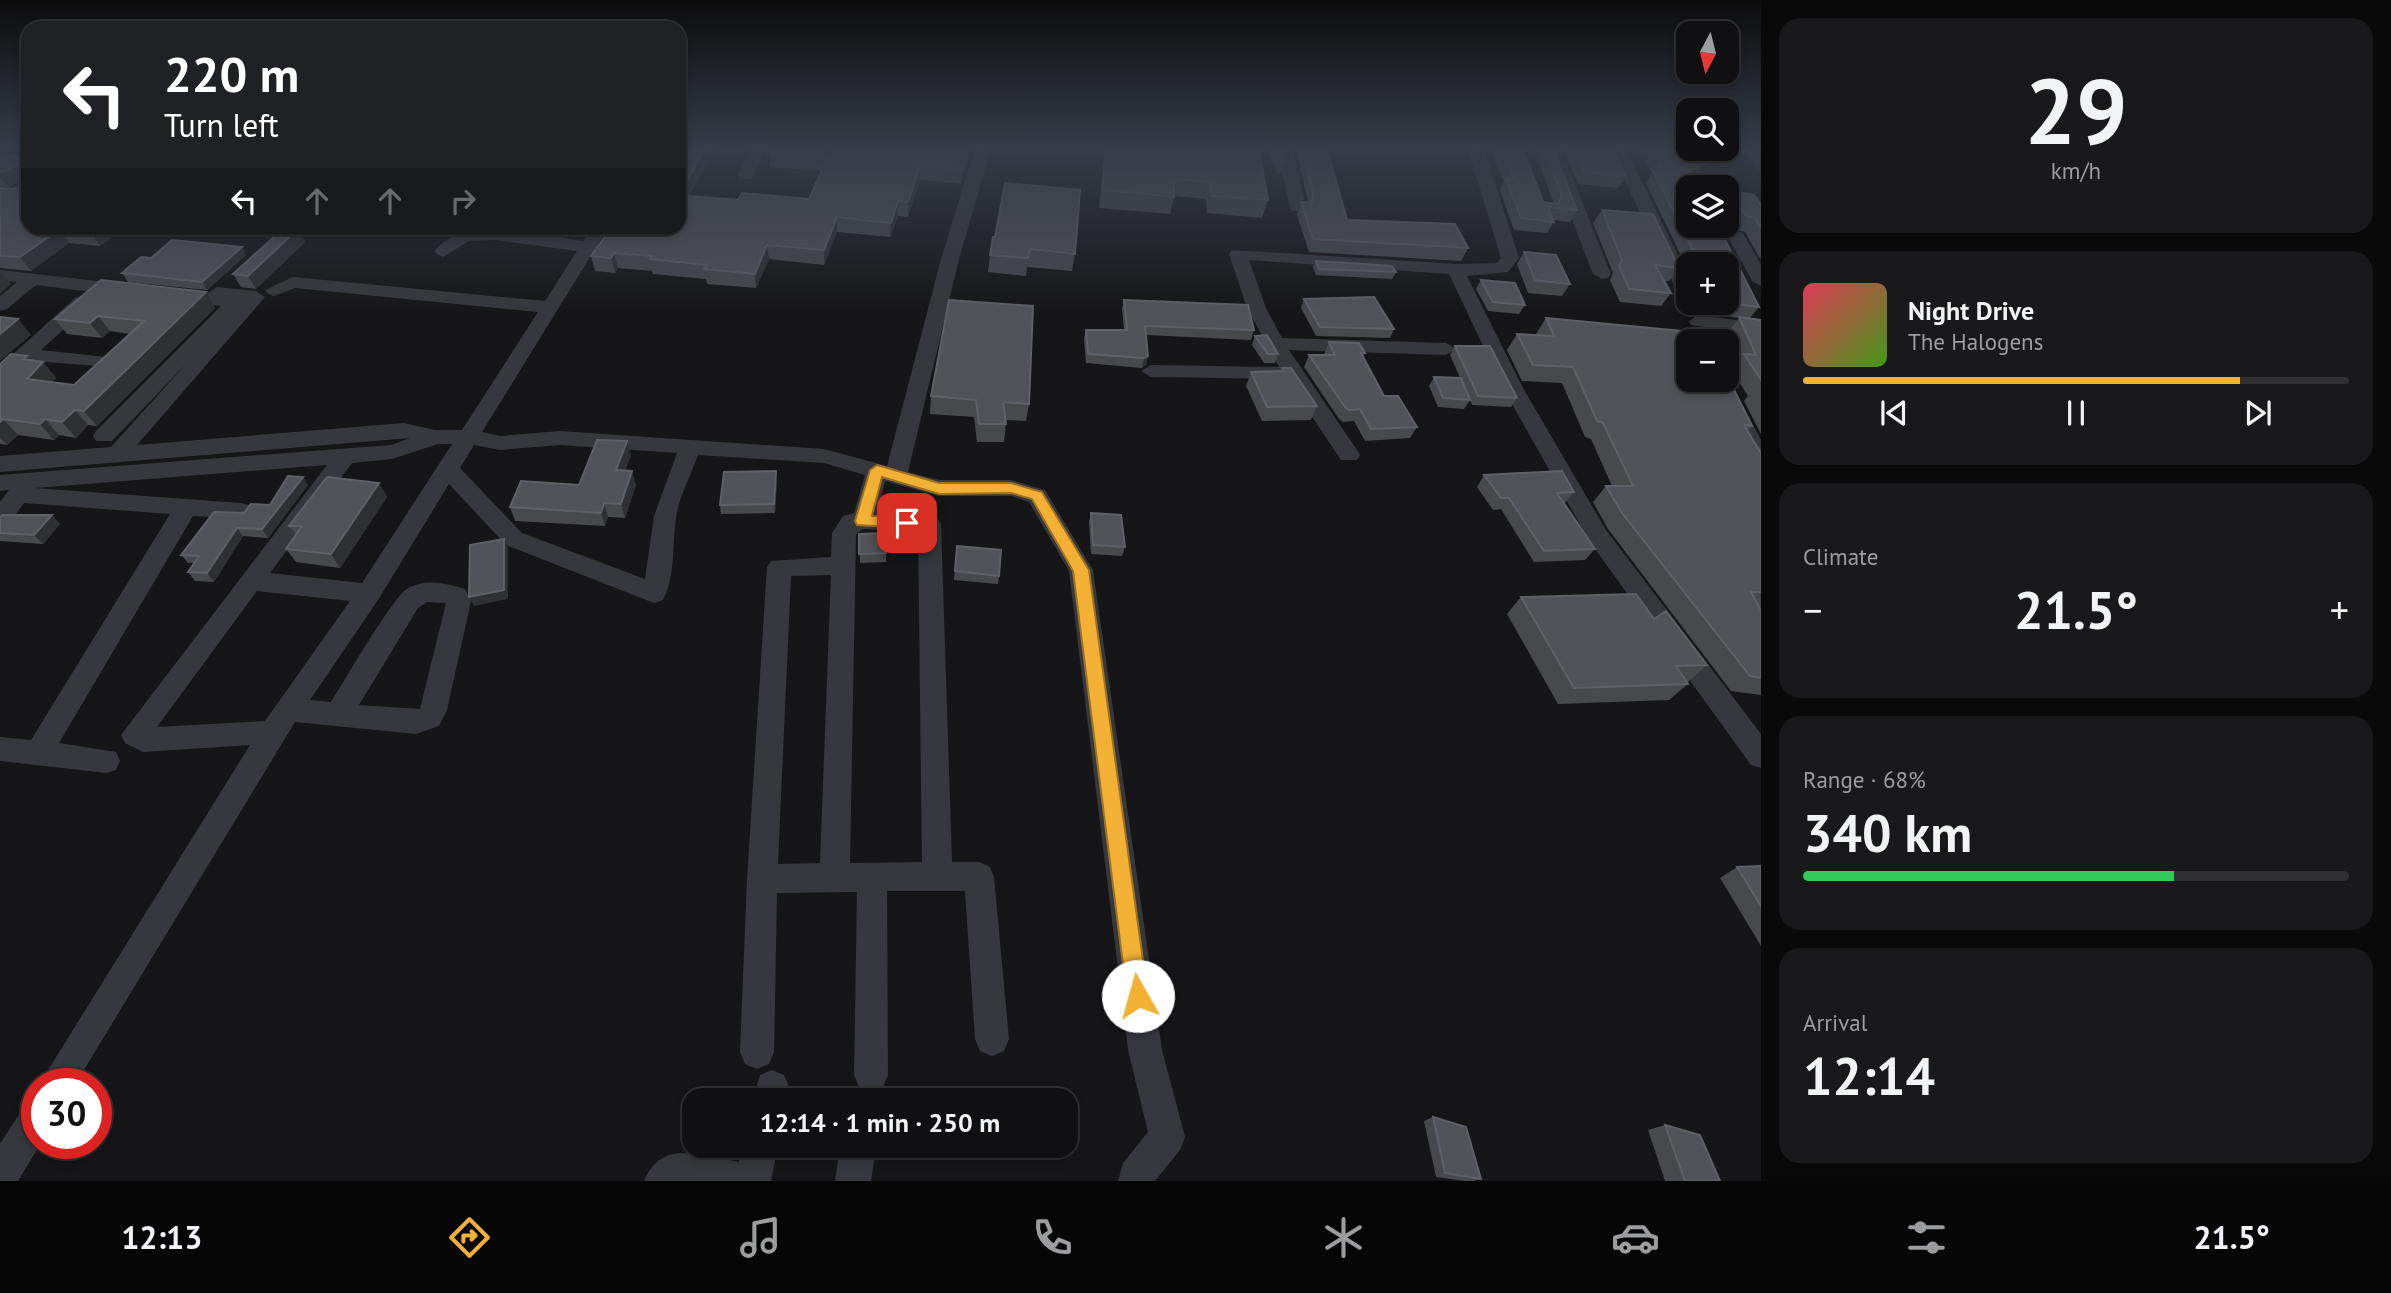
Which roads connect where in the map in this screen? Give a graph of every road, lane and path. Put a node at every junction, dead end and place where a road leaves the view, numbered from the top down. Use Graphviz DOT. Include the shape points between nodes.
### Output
graph roads {
  1 [pos="967,204"];
  2 [pos="1493,204"];
  3 [pos="1575,204"];
  4 [pos="1644,204"];
  5 [pos="596,235"];
  6 [pos="1738,238"];
  7 [pos="588,247"];
  8 [pos="443,252"];
  9 [pos="1457,268"];
  10 [pos="1676,271"];
  11 [pos="1602,274"];
  12 [pos="0,275"];
  13 [pos="239,277"];
  14 [pos="32,279"];
  15 [pos="1761,281"];
  16 [pos="98,288"];
  17 [pos="274,290"];
  18 [pos="0,305"];
  19 [pos="549,307"];
  20 [pos="1706,315"];
  21 [pos="1761,329"];
  22 [pos="1276,344"];
  23 [pos="1446,349"];
  24 [pos="25,354"];
  25 [pos="107,363"];
  26 [pos="1151,371"];
  27 [pos="1295,373"];
  28 [pos="0,377"];
  29 [pos="1727,392"];
  30 [pos="104,436"];
  31 [pos="468,437"];
  32 [pos="435,438"];
  33 [pos="691,445"];
  34 [pos="154,450"];
  35 [pos="118,453"];
  36 [pos="346,455"];
  37 [pos="1349,455"];
  38 [pos="45,460"];
  39 [pos="1761,462"];
  40 [pos="0,464"];
  41 [pos="447,468"];
  42 [pos="143,471"];
  43 [pos="886,472"];
  44 [pos="16,486"];
  45 [pos="187,506"];
  46 [pos="242,511"];
  47 [pos="0,519"];
  48 [pos="863,521"];
  49 [pos="844,566"];
  50 [pos="253,581"];
  51 [pos="369,593"];
  52 [pos="338,715"];
  53 [pos="280,721"];
  54 [pos="0,749"];
  55 [pos="37,755"];
  56 [pos="1761,756"];
  57 [pos="106,761"];
  58 [pos="937,876"];
  59 [pos="872,877"];
  60 [pos="835,878"];
  61 [pos="762,879"];
  62 [pos="992,1039"];
  63 [pos="757,1052"];
  64 [pos="66,1068"];
  65 [pos="871,1075"];
  66 [pos="21,1143"];
  67 [pos="758,1158"];
  68 [pos="856,1158"];
  69 [pos="0,1177"];
  70 [pos="662,1181"];
  71 [pos="746,1181"];
  72 [pos="753,1181"];
  73 [pos="853,1181"];
  74 [pos="1136,1181"];
  1 -- 43 [label="street"];
  2 -- 9 [label="street" via="1510,258 1502,268"];
  3 -- 11 [label="street"];
  4 -- 10 [label="street"];
  5 -- 7 [label="street"];
  6 -- 15 [label="street"];
  7 -- 8 [label="street" via="496,235 465,236"];
  7 -- 19 [label="street"];
  9 -- 22 [label="street" via="1238,254 1244,283"];
  9 -- 56 [label="street" via="1513,388 1598,536"];
  12 -- 14 [label="street"];
  13 -- 35 [label="street" via="219,293 256,297"];
  14 -- 16 [label="street"];
  14 -- 18 [label="street"];
  16 -- 24 [label="street"];
  16 -- 30 [label="street" via="230,301 231,306"];
  17 -- 19 [label="street" via="293,282"];
  19 -- 31 [label="street"];
  20 -- 21 [label="street"];
  22 -- 23 [label="street"];
  22 -- 27 [label="street"];
  24 -- 25 [label="street"];
  24 -- 28 [label="street"];
  26 -- 27 [label="street"];
  27 -- 37 [label="street"];
  29 -- 39 [label="street"];
  31 -- 32 [label="street"];
  31 -- 33 [label="street" via="500,443 560,438"];
  31 -- 41 [label="street"];
  32 -- 34 [label="street" via="404,430"];
  32 -- 36 [label="street" via="391,452"];
  33 -- 41 [label="street" via="665,516 654,593 514,539"];
  33 -- 43 [label="street" via="824,456"];
  34 -- 35 [label="street"];
  34 -- 42 [label="street"];
  35 -- 38 [label="street"];
  36 -- 42 [label="street"];
  36 -- 50 [label="street"];
  38 -- 40 [label="street"];
  38 -- 44 [label="street"];
  41 -- 51 [label="street"];
  42 -- 44 [label="street"];
  43 -- 48 [label="street"];
  43 -- 74 [label="street" via="939,488 1011,488 1037,496 1081,570 1145,1050 1167,1137"];
  44 -- 45 [label="street"];
  44 -- 47 [label="street"];
  45 -- 46 [label="street"];
  45 -- 55 [label="street"];
  48 -- 49 [label="street" via="851,522 844,533"];
  48 -- 58 [label="street" via="929,524"];
  49 -- 60 [label="street"];
  49 -- 61 [label="street" via="779,567"];
  50 -- 51 [label="street"];
  50 -- 53 [label="street" via="135,735 143,740"];
  51 -- 53 [label="street"];
  52 -- 52 [label="street" via="416,722 429,718 459,601 456,596 426,591 409,601"];
  52 -- 53 [label="street"];
  53 -- 64 [label="street"];
  54 -- 55 [label="street"];
  55 -- 57 [label="street"];
  58 -- 59 [label="street"];
  58 -- 62 [label="street" via="979,877"];
  59 -- 60 [label="street"];
  59 -- 65 [label="street"];
  60 -- 61 [label="street"];
  61 -- 63 [label="street"];
  66 -- 69 [label="street"];
  67 -- 72 [label="street"];
  68 -- 73 [label="street"];
  70 -- 71 [label="street" via="673,1170"];
}
